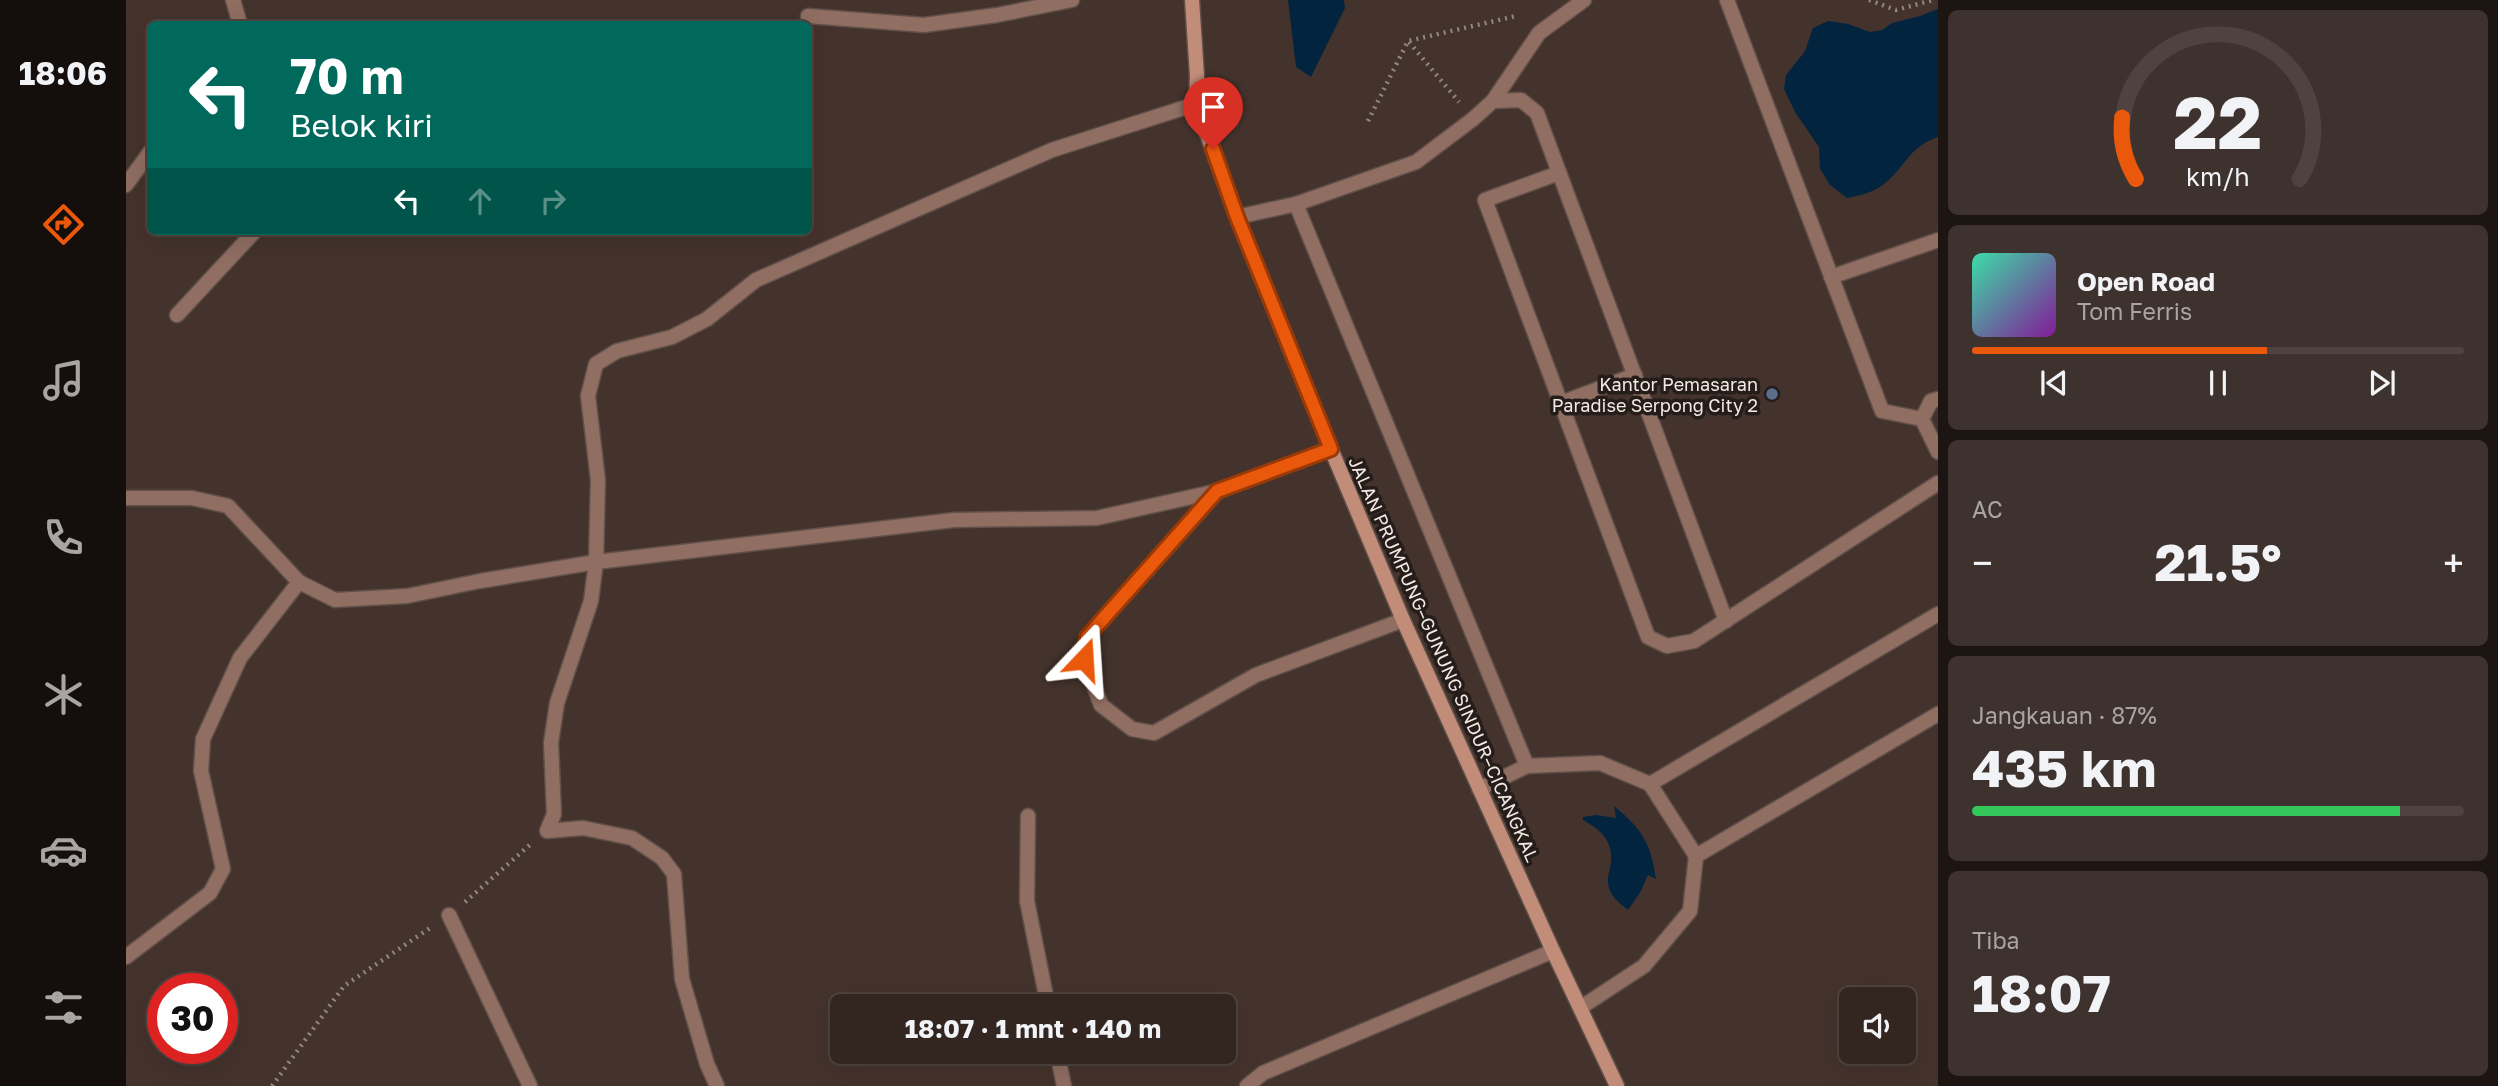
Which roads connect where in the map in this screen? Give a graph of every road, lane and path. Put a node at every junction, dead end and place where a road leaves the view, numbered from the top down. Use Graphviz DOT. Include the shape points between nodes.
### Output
graph roads {
  1 [pos="233,0"];
  2 [pos="1072,0"];
  3 [pos="1192,0"];
  4 [pos="1584,0"];
  5 [pos="1727,0"];
  6 [pos="1869,0"];
  7 [pos="1933,0"];
  8 [pos="808,16"];
  9 [pos="1516,16"];
  10 [pos="239,21"];
  11 [pos="1408,41"];
  12 [pos="1493,101"];
  13 [pos="1196,104"];
  14 [pos="1474,119"];
  15 [pos="1368,121"];
  16 [pos="147,156"];
  17 [pos="1559,173"];
  18 [pos="126,185"];
  19 [pos="1296,204"];
  20 [pos="1237,217"];
  21 [pos="252,235"];
  22 [pos="1938,240"];
  23 [pos="1831,277"];
  24 [pos="177,315"];
  25 [pos="1634,375"];
  26 [pos="1938,399"];
  27 [pos="1561,403"];
  28 [pos="1922,419"];
  29 [pos="1331,449"];
  30 [pos="1938,452"];
  31 [pos="1938,483"];
  32 [pos="1217,491"];
  33 [pos="126,498"];
  34 [pos="596,562"];
  35 [pos="299,582"];
  36 [pos="1938,614"];
  37 [pos="1403,620"];
  38 [pos="1726,621"];
  39 [pos="1938,714"];
  40 [pos="1527,766"];
  41 [pos="1650,784"];
  42 [pos="1479,789"];
  43 [pos="1028,816"];
  44 [pos="547,831"];
  45 [pos="1696,856"];
  46 [pos="449,915"];
  47 [pos="1553,951"];
  48 [pos="126,957"];
  49 [pos="1046,994"];
  50 [pos="1580,1008"];
  51 [pos="1059,1064"];
  52 [pos="272,1086"];
  53 [pos="530,1086"];
  54 [pos="717,1086"];
  55 [pos="1064,1086"];
  56 [pos="1247,1086"];
  57 [pos="1617,1086"];
  1 -- 10 [label="street"];
  2 -- 8 [label="street" via="924,25"];
  3 -- 13 [label="main road, JALAN PRUMPUNG–GUNUNG SINDUR–CICANGKAL"];
  4 -- 12 [label="street" via="1539,33"];
  5 -- 23 [label="street"];
  6 -- 7 [label="path" via="1896,10"];
  9 -- 11 [label="path"];
  11 -- 14 [label="path"];
  11 -- 15 [label="path"];
  12 -- 14 [label="street"];
  12 -- 17 [label="street" via="1521,100 1536,113"];
  13 -- 20 [label="main road, JALAN PRUMPUNG–GUNUNG SINDUR–CICANGKAL"];
  13 -- 34 [label="street" via="1052,150 756,280 707,319 672,337 617,351 596,364 588,396 598,480"];
  14 -- 19 [label="street" via="1416,162"];
  16 -- 18 [label="street"];
  17 -- 25 [label="street"];
  17 -- 27 [label="street" via="1485,201"];
  19 -- 20 [label="street"];
  19 -- 40 [label="street"];
  20 -- 29 [label="main road, JALAN PRUMPUNG–GUNUNG SINDUR–CICANGKAL"];
  21 -- 24 [label="street"];
  22 -- 23 [label="street"];
  23 -- 28 [label="street" via="1882,411"];
  25 -- 27 [label="street"];
  25 -- 38 [label="street"];
  26 -- 28 [label="street" via="1931,401"];
  27 -- 38 [label="street" via="1648,637 1667,646 1694,641"];
  28 -- 30 [label="street"];
  29 -- 32 [label="street"];
  29 -- 37 [label="main road, JALAN PRUMPUNG–GUNUNG SINDUR–CICANGKAL"];
  31 -- 38 [label="street"];
  32 -- 34 [label="street" via="1097,518 954,520"];
  32 -- 37 [label="street" via="1087,637 1084,659 1101,705 1132,729 1154,733 1256,675"];
  33 -- 35 [label="street" via="192,498 228,506"];
  34 -- 35 [label="street" via="407,596 335,600"];
  34 -- 44 [label="street" via="590,601 557,704 551,743 554,814"];
  35 -- 48 [label="street" via="240,658 203,739 201,771 223,869 210,893"];
  36 -- 41 [label="street"];
  37 -- 42 [label="main road, JALAN PRUMPUNG–GUNUNG SINDUR–CICANGKAL"];
  39 -- 45 [label="street"];
  40 -- 41 [label="street" via="1600,763"];
  40 -- 42 [label="street"];
  41 -- 45 [label="street"];
  42 -- 47 [label="main road, JALAN PRUMPUNG–GUNUNG SINDUR–CICANGKAL"];
  43 -- 49 [label="street" via="1027,901"];
  44 -- 46 [label="path"];
  44 -- 54 [label="street" via="583,828 632,838 662,858 674,874 682,979"];
  45 -- 50 [label="street" via="1690,911 1644,966"];
  46 -- 52 [label="path" via="344,986"];
  46 -- 53 [label="street"];
  47 -- 50 [label="main road, JALAN PRUMPUNG–GUNUNG SINDUR–CICANGKAL"];
  47 -- 56 [label="street" via="1264,1073"];
  50 -- 57 [label="main road, JALAN PRUMPUNG–GUNUNG SINDUR–CICANGKAL"];
  51 -- 55 [label="street"];
}
